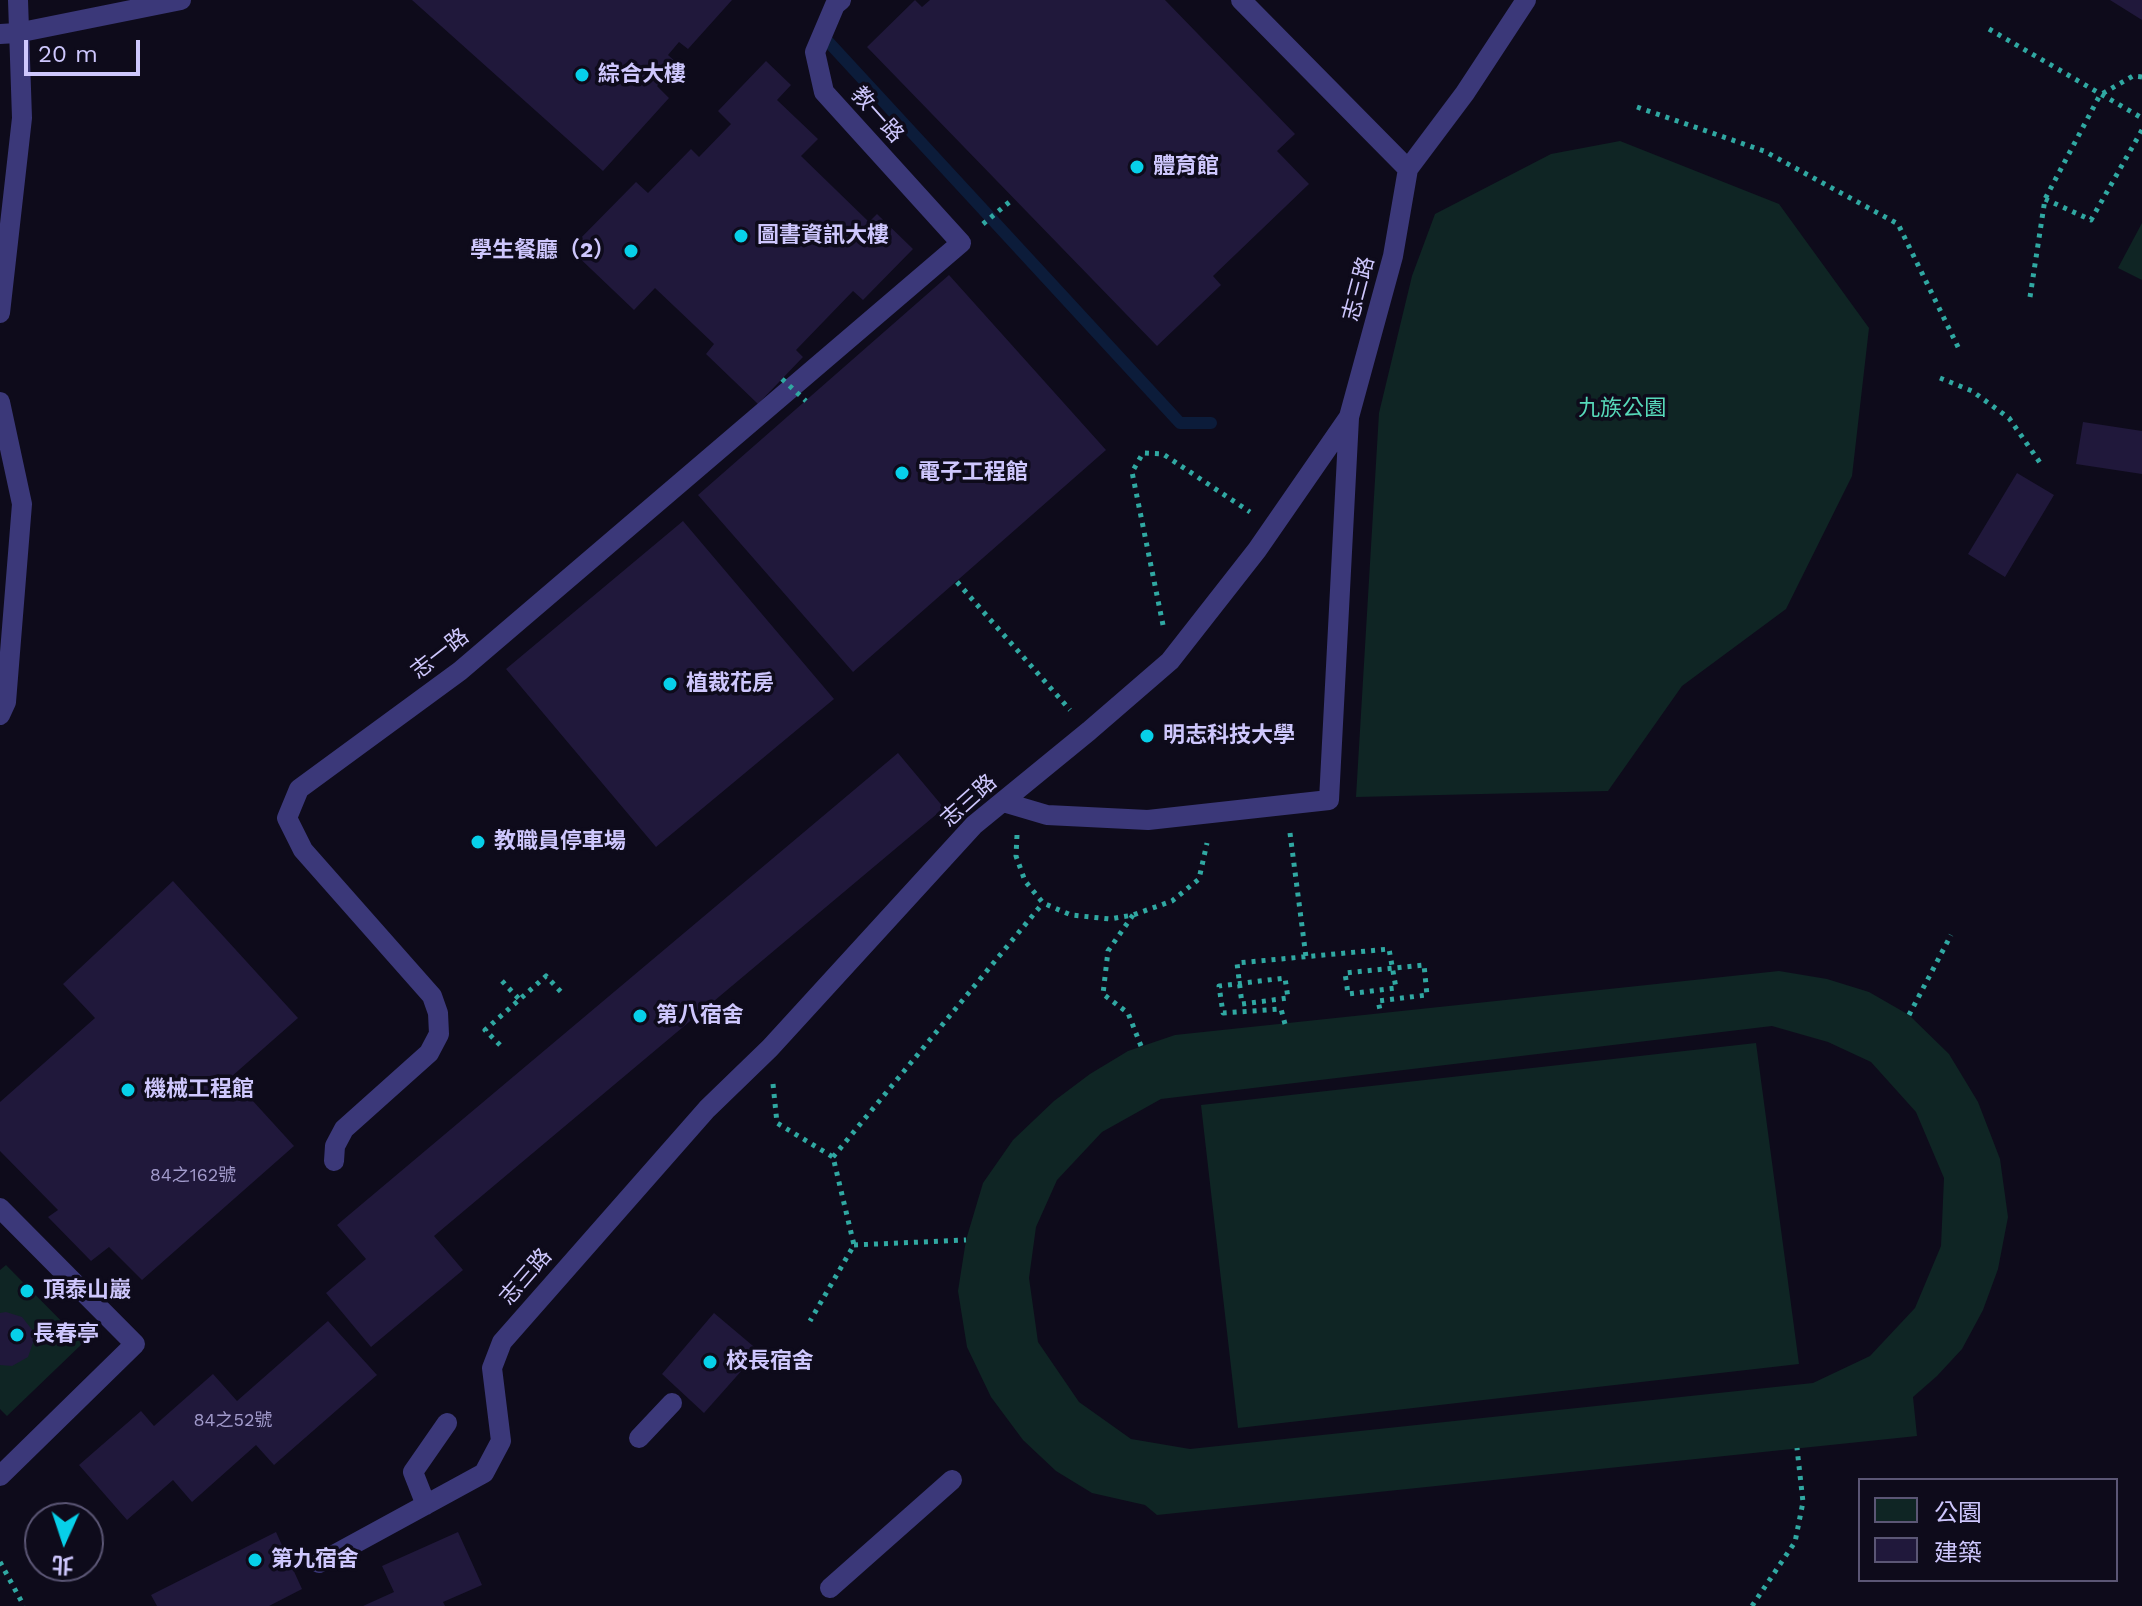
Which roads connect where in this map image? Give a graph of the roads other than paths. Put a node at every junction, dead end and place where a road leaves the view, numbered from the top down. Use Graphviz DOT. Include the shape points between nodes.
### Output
graph roads {
  1 [pos="18,0"];
  2 [pos="181,0"];
  3 [pos="841,0"];
  4 [pos="1241,0"];
  5 [pos="1526,0"];
  6 [pos="9,33"];
  7 [pos="1408,169"];
  8 [pos="961,243"];
  9 [pos="0,313"];
  10 [pos="0,402"];
  11 [pos="1349,417"];
  12 [pos="0,715"];
  13 [pos="1010,804"];
  14 [pos="334,1161"];
  15 [pos="0,1208"];
  16 [pos="672,1403"];
  17 [pos="447,1423"];
  18 [pos="639,1438"];
  19 [pos="0,1476"];
  20 [pos="952,1480"];
  21 [pos="426,1505"];
  22 [pos="319,1563"];
  23 [pos="830,1588"];
  1 -- 6 [label="lane"];
  2 -- 6 [label="lane"];
  3 -- 8 [label="lane, 教一路" via="815,52 824,92"];
  4 -- 7 [label="lane"];
  5 -- 7 [label="lane"];
  6 -- 9 [label="lane" via="22,118"];
  7 -- 11 [label="lane, 志三路" via="1393,256"];
  8 -- 14 [label="lane, 志一路" via="460,671 299,789 287,818 303,850 432,996 438,1013 439,1034 429,1053 344,1129"];
  10 -- 12 [label="lane" via="22,504 6,702"];
  11 -- 13 [label="lane, 志三路" via="1170,661"];
  11 -- 13 [label="lane" via="1329,800 1148,820 1047,815"];
  13 -- 21 [label="lane, 志三路" via="974,825 770,1048 707,1109 502,1342 492,1368 501,1441 484,1473"];
  15 -- 19 [label="lane" via="135,1344"];
  16 -- 18 [label="lane"];
  17 -- 21 [label="lane" via="413,1472"];
  20 -- 23 [label="lane"];
  21 -- 22 [label="lane, 志三路"];
}
